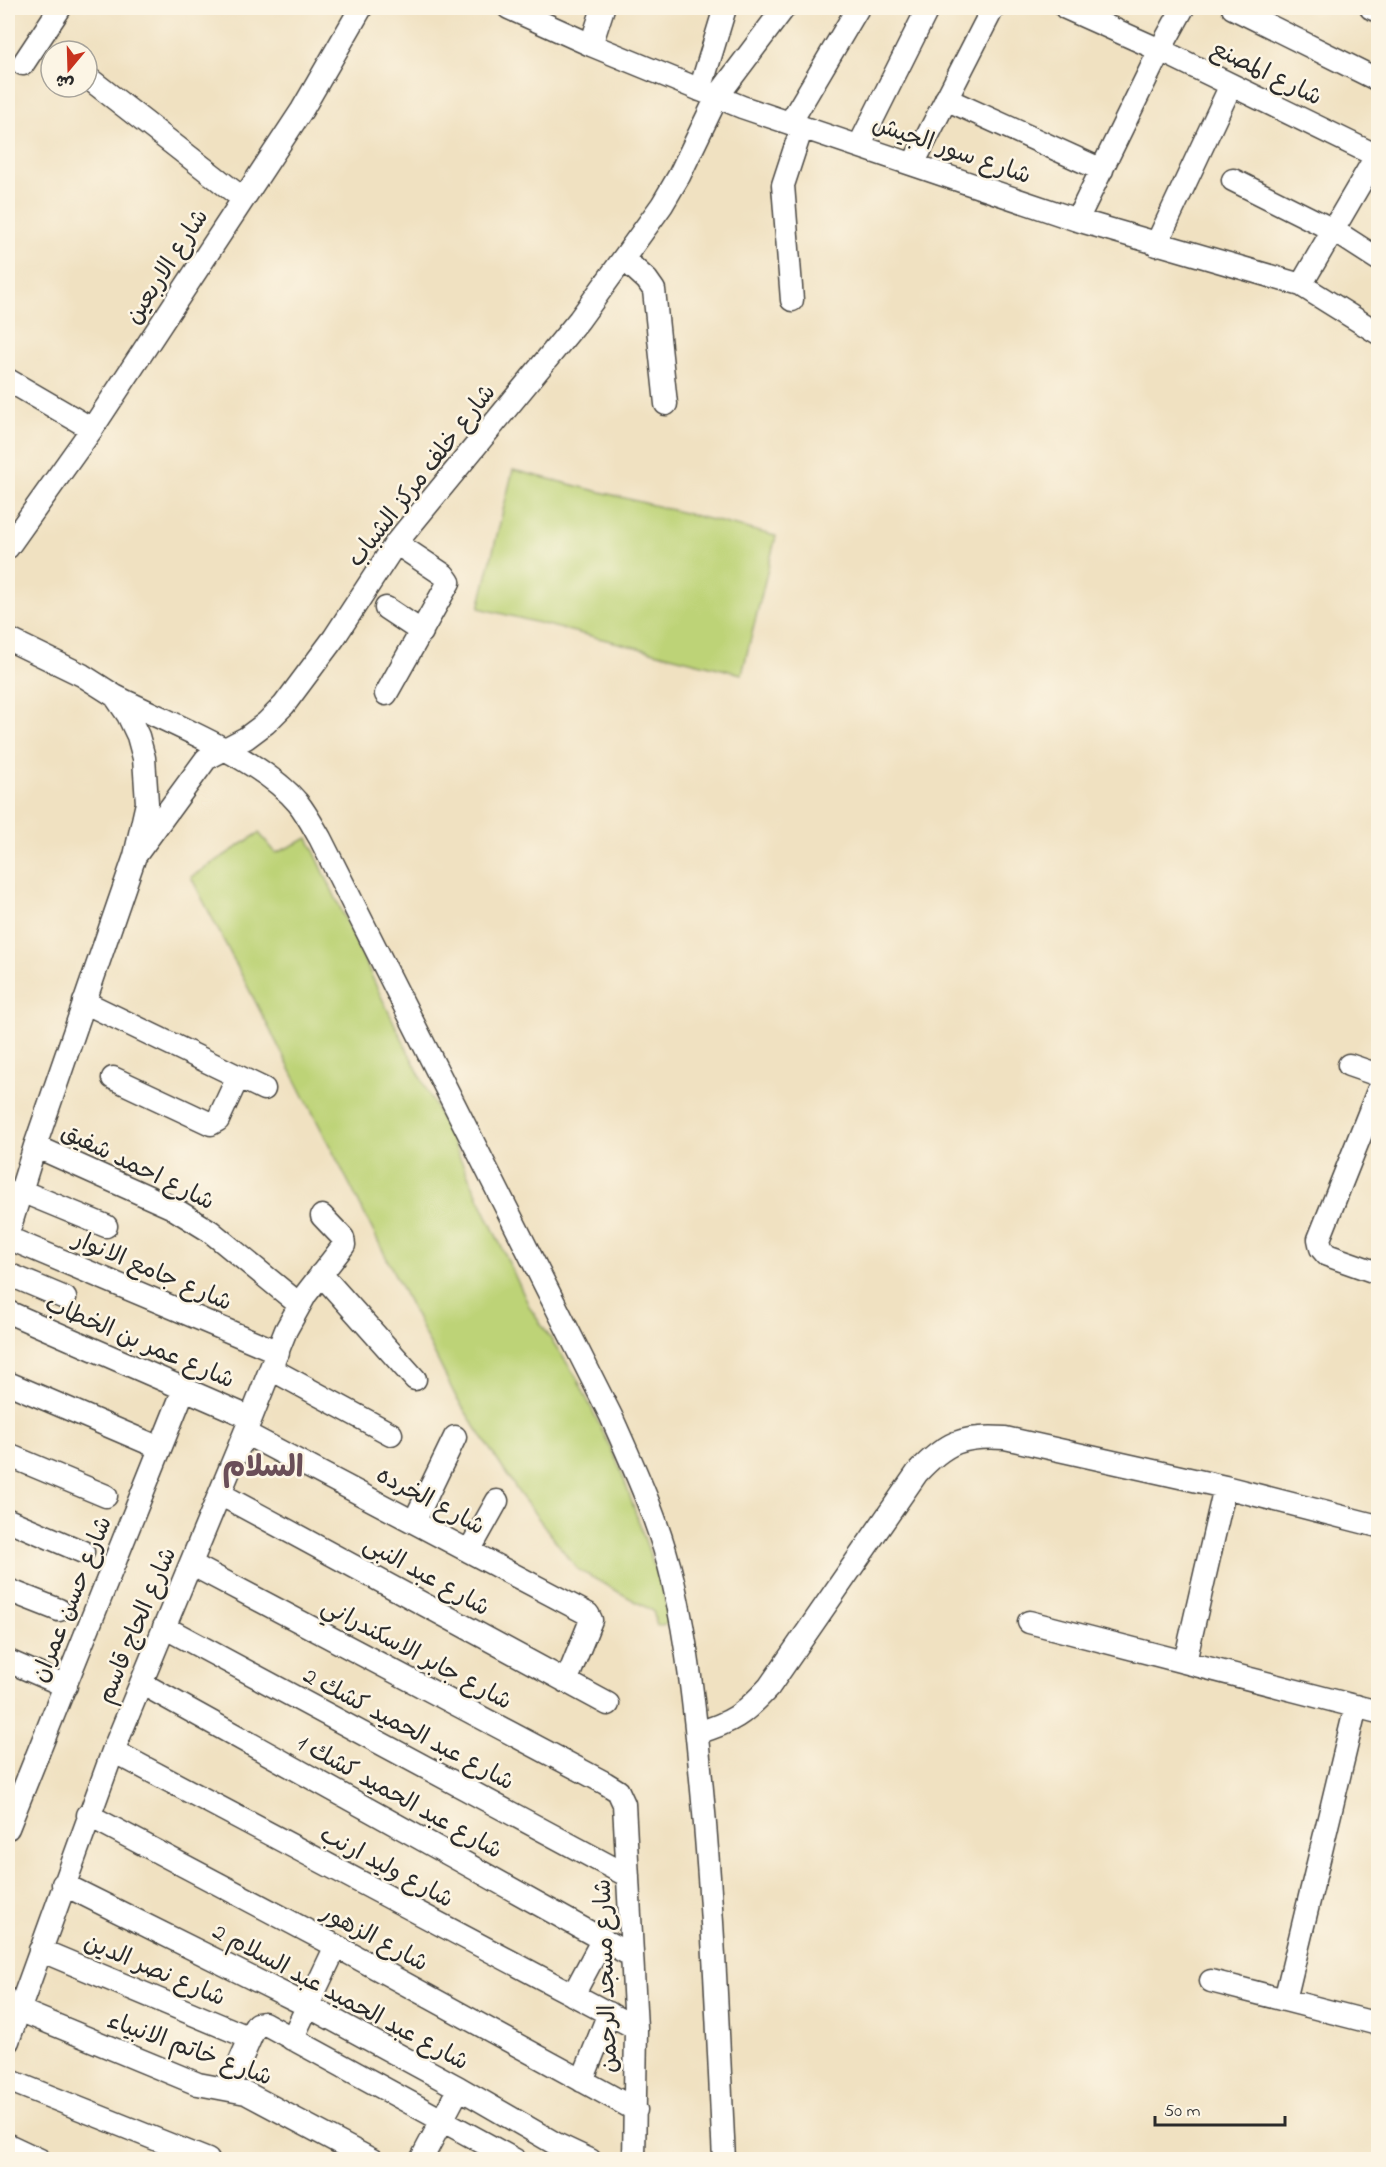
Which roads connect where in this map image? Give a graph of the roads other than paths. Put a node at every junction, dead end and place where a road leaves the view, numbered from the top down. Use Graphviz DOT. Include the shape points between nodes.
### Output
graph roads {
  1 [pos="60,8"];
  2 [pos="362,8"];
  3 [pos="509,8"];
  4 [pos="603,8"];
  5 [pos="725,8"];
  6 [pos="784,8"];
  7 [pos="858,8"];
  8 [pos="928,8"];
  9 [pos="993,8"];
  10 [pos="1066,8"];
  11 [pos="1183,8"];
  12 [pos="1233,8"];
  13 [pos="1371,8"];
  14 [pos="1378,11"];
  15 [pos="49,39"];
  16 [pos="591,45"];
  17 [pos="1160,50"];
  18 [pos="39,51"];
  19 [pos="23,64"];
  20 [pos="1378,80"];
  21 [pos="1231,85"];
  22 [pos="99,86"];
  23 [pos="709,94"];
  24 [pos="946,99"];
  25 [pos="796,125"];
  26 [pos="859,146"];
  27 [pos="913,164"];
  28 [pos="1376,165"];
  29 [pos="1102,170"];
  30 [pos="1233,180"];
  31 [pos="242,198"];
  32 [pos="1077,220"];
  33 [pos="1333,230"];
  34 [pos="1156,244"];
  35 [pos="1378,259"];
  36 [pos="624,260"];
  37 [pos="1301,285"];
  38 [pos="792,300"];
  39 [pos="1378,333"];
  40 [pos="8,380"];
  41 [pos="666,404"];
  42 [pos="92,429"];
  43 [pos="396,543"];
  44 [pos="8,547"];
  45 [pos="386,608"];
  46 [pos="422,632"];
  47 [pos="8,639"];
  48 [pos="386,694"];
  49 [pos="115,696"];
  50 [pos="224,750"];
  51 [pos="135,856"];
  52 [pos="84,1002"];
  53 [pos="1349,1065"];
  54 [pos="1378,1076"];
  55 [pos="238,1077"];
  56 [pos="113,1078"];
  57 [pos="264,1089"];
  58 [pos="1378,1090"];
  59 [pos="35,1146"];
  60 [pos="21,1191"];
  61 [pos="322,1216"];
  62 [pos="106,1226"];
  63 [pos="8,1233"];
  64 [pos="8,1238"];
  65 [pos="8,1274"];
  66 [pos="321,1274"];
  67 [pos="1378,1274"];
  68 [pos="65,1298"];
  69 [pos="300,1305"];
  70 [pos="8,1312"];
  71 [pos="274,1360"];
  72 [pos="415,1379"];
  73 [pos="8,1383"];
  74 [pos="184,1389"];
  75 [pos="248,1426"];
  76 [pos="391,1434"];
  77 [pos="455,1437"];
  78 [pos="160,1448"];
  79 [pos="8,1455"];
  80 [pos="1224,1487"];
  81 [pos="220,1494"];
  82 [pos="106,1496"];
  83 [pos="497,1500"];
  84 [pos="8,1521"];
  85 [pos="414,1522"];
  86 [pos="1378,1526"];
  87 [pos="469,1551"];
  88 [pos="83,1552"];
  89 [pos="191,1564"];
  90 [pos="8,1590"];
  91 [pos="59,1610"];
  92 [pos="1029,1622"];
  93 [pos="164,1627"];
  94 [pos="8,1661"];
  95 [pos="1185,1662"];
  96 [pos="566,1682"];
  97 [pos="141,1683"];
  98 [pos="66,1686"];
  99 [pos="608,1704"];
  100 [pos="1356,1706"];
  101 [pos="1378,1712"];
  102 [pos="697,1733"];
  103 [pos="112,1751"];
  104 [pos="618,1791"];
  105 [pos="88,1815"];
  106 [pos="8,1828"];
  107 [pos="628,1876"];
  108 [pos="63,1884"];
  109 [pos="603,1939"];
  110 [pos="336,1946"];
  111 [pos="40,1950"];
  112 [pos="632,1956"];
  113 [pos="1211,1981"];
  114 [pos="573,1995"];
  115 [pos="1285,2000"];
  116 [pos="308,2006"];
  117 [pos="19,2010"];
  118 [pos="609,2013"];
  119 [pos="1378,2024"];
  120 [pos="636,2028"];
  121 [pos="255,2030"];
  122 [pos="292,2039"];
  123 [pos="8,2041"];
  124 [pos="8,2080"];
  125 [pos="582,2080"];
  126 [pos="459,2088"];
  127 [pos="228,2089"];
  128 [pos="636,2110"];
  129 [pos="442,2120"];
  130 [pos="8,2145"];
  131 [pos="40,2160"];
  132 [pos="208,2160"];
  133 [pos="372,2160"];
  134 [pos="421,2160"];
  135 [pos="515,2160"];
  136 [pos="590,2160"];
  137 [pos="634,2160"];
  138 [pos="724,2160"];
  1 -- 15 [label="street"];
  2 -- 31 [label="street, شارع الاربعين" via="302,110"];
  3 -- 16 [label="street, شارع سور الجيش"];
  4 -- 16 [label="street"];
  5 -- 23 [label="street"];
  6 -- 23 [label="street"];
  7 -- 25 [label="street"];
  8 -- 26 [label="street"];
  9 -- 24 [label="street"];
  10 -- 17 [label="street, شارع المصنع"];
  11 -- 17 [label="street"];
  12 -- 20 [label="street"];
  13 -- 14 [label="street"];
  16 -- 23 [label="street, شارع سور الجيش"];
  17 -- 21 [label="street, شارع المصنع"];
  17 -- 29 [label="street"];
  18 -- 19 [label="street"];
  21 -- 28 [label="street, شارع المصنع"];
  21 -- 34 [label="street"];
  22 -- 31 [label="street"];
  23 -- 25 [label="street, شارع سور الجيش"];
  23 -- 36 [label="street, شارع خلف مركز الشباب" via="679,176"];
  24 -- 27 [label="street"];
  24 -- 29 [label="street"];
  25 -- 26 [label="street, شارع سور الجيش"];
  25 -- 38 [label="street" via="783,193"];
  26 -- 27 [label="street, شارع سور الجيش"];
  27 -- 32 [label="street, شارع سور الجيش"];
  28 -- 33 [label="street"];
  29 -- 32 [label="street"];
  30 -- 33 [label="street"];
  31 -- 42 [label="street, شارع الاربعين"];
  32 -- 34 [label="street, شارع سور الجيش"];
  33 -- 35 [label="street"];
  33 -- 37 [label="street"];
  34 -- 37 [label="street, شارع سور الجيش"];
  36 -- 41 [label="street" via="654,290"];
  36 -- 43 [label="street, شارع خلف مركز الشباب"];
  37 -- 39 [label="street, شارع سور الجيش"];
  40 -- 42 [label="street"];
  42 -- 44 [label="street, شارع الاربعين"];
  43 -- 46 [label="street" via="449,582"];
  43 -- 50 [label="street, شارع خلف مركز الشباب" via="284,705 253,733"];
  45 -- 46 [label="street"];
  46 -- 48 [label="street"];
  47 -- 49 [label="street" via="82,675"];
  49 -- 50 [label="street"];
  49 -- 51 [label="street" via="138,736 144,758 147,803"];
  50 -- 51 [label="street, شارع خلف مركز الشباب" via="199,767"];
  50 -- 102 [label="street" via="273,779 298,803 320,838 611,1416 657,1526 673,1581"];
  51 -- 52 [label="street"];
  52 -- 55 [label="street"];
  52 -- 59 [label="street"];
  53 -- 54 [label="street"];
  55 -- 56 [label="street" via="218,1120 211,1124"];
  55 -- 57 [label="street"];
  58 -- 67 [label="street" via="1319,1239 1327,1255"];
  59 -- 60 [label="street"];
  59 -- 69 [label="street, شارع احمد شفيق" via="171,1207 210,1231"];
  60 -- 62 [label="street"];
  60 -- 63 [label="street"];
  61 -- 66 [label="street, شارع الحاج قاسم" via="343,1238 344,1245"];
  64 -- 71 [label="street, شارع جامع الانوار"];
  65 -- 68 [label="street"];
  66 -- 69 [label="street, شارع الحاج قاسم"];
  66 -- 72 [label="street"];
  69 -- 71 [label="street, شارع الحاج قاسم"];
  70 -- 74 [label="street, شارع عمر بن الخطاب"];
  71 -- 75 [label="street, شارع الحاج قاسم"];
  71 -- 76 [label="street, شارع جامع الانوار"];
  73 -- 78 [label="street"];
  74 -- 75 [label="street, شارع عمر بن الخطاب"];
  74 -- 78 [label="street, شارع حسن عمران"];
  75 -- 81 [label="street, شارع الحاج قاسم"];
  75 -- 85 [label="street, شارع الخرده"];
  77 -- 85 [label="street"];
  78 -- 98 [label="street, شارع حسن عمران"];
  79 -- 82 [label="street"];
  80 -- 86 [label="street"];
  80 -- 95 [label="street"];
  80 -- 102 [label="street" via="1005,1438 980,1437 956,1442 934,1455 917,1473 769,1687 749,1709 725,1724"];
  81 -- 89 [label="street, شارع الحاج قاسم"];
  81 -- 96 [label="street, شارع عبد النبى"];
  83 -- 87 [label="street"];
  84 -- 88 [label="street"];
  85 -- 87 [label="street, شارع الخرده"];
  87 -- 96 [label="street, شارع الخرده" via="588,1614 590,1624"];
  89 -- 93 [label="street, شارع الحاج قاسم"];
  89 -- 104 [label="street, شارع جابر الاسكندراني"];
  90 -- 91 [label="street"];
  92 -- 95 [label="street"];
  93 -- 97 [label="street, شارع الحاج قاسم"];
  93 -- 107 [label="street, شارع عبد الحميد كشك 2"];
  94 -- 98 [label="street"];
  95 -- 100 [label="street"];
  96 -- 99 [label="street, شارع عبد النبى"];
  97 -- 103 [label="street, شارع الحاج قاسم"];
  97 -- 109 [label="street, شارع عبد الحميد كشك 1"];
  98 -- 106 [label="street, شارع حسن عمران"];
  100 -- 101 [label="street"];
  100 -- 115 [label="street"];
  102 -- 138 [label="street" via="708,1854"];
  103 -- 105 [label="street, شارع الحاج قاسم"];
  103 -- 114 [label="street, شارع وليد ارنب"];
  104 -- 107 [label="street, شارع مسجد الرحمن" via="624,1804"];
  105 -- 108 [label="street, شارع الحاج قاسم"];
  105 -- 110 [label="street, شارع الزهور"];
  107 -- 112 [label="street, شارع مسجد الرحمن"];
  108 -- 111 [label="street, شارع الحاج قاسم"];
  108 -- 116 [label="street, شارع عبد الحميد عبد السلام 2"];
  109 -- 112 [label="street, شارع عبد الحميد كشك 1"];
  109 -- 114 [label="street"];
  110 -- 116 [label="street"];
  110 -- 125 [label="street, شارع الزهور"];
  111 -- 117 [label="street, شارع الحاج قاسم"];
  111 -- 121 [label="street, شارع نصر الدين"];
  112 -- 120 [label="street, شارع مسجد الرحمن"];
  113 -- 115 [label="street"];
  114 -- 118 [label="street, شارع وليد ارنب"];
  115 -- 119 [label="street"];
  116 -- 122 [label="street"];
  116 -- 126 [label="street, شارع عبد الحميد عبد السلام 2"];
  117 -- 123 [label="street, شارع الحاج قاسم"];
  117 -- 127 [label="street, شارع خاتم الانبياء" via="198,2084"];
  118 -- 120 [label="street, شارع وليد ارنب"];
  118 -- 125 [label="street"];
  120 -- 128 [label="street, شارع مسجد الرحمن"];
  121 -- 122 [label="street, شارع نصر الدين" via="264,2023"];
  121 -- 127 [label="street"];
  122 -- 129 [label="street, شارع نصر الدين"];
  124 -- 132 [label="street"];
  125 -- 128 [label="street, شارع الزهور"];
  126 -- 129 [label="street"];
  126 -- 136 [label="street, شارع عبد الحميد عبد السلام 2"];
  127 -- 133 [label="street, شارع خاتم الانبياء" via="257,2098"];
  128 -- 137 [label="street, شارع مسجد الرحمن"];
  129 -- 134 [label="street"];
  129 -- 135 [label="street, شارع نصر الدين"];
  130 -- 131 [label="street"];
}
